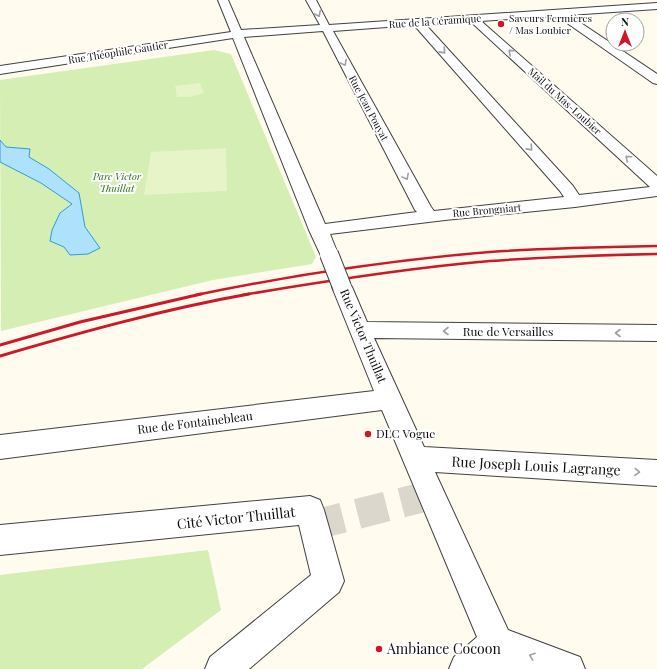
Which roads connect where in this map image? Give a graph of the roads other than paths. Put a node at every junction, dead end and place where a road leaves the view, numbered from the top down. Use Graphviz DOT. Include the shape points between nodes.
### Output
graph roads {
  1 [pos="223,0"];
  2 [pos="311,0"];
  3 [pos="645,0"];
  4 [pos="657,6"];
  5 [pos="558,12"];
  6 [pos="472,18"];
  7 [pos="418,22"];
  8 [pos="326,28"];
  9 [pos="236,34"];
  10 [pos="0,70"];
  11 [pos="657,80"];
  12 [pos="657,185"];
  13 [pos="657,191"];
  14 [pos="575,202"];
  15 [pos="429,215"];
  16 [pos="318,230"];
  17 [pos="359,330"];
  18 [pos="657,333"];
  19 [pos="390,399"];
  20 [pos="0,447"];
  21 [pos="416,459"];
  22 [pos="657,473"];
  23 [pos="0,540"];
  24 [pos="502,656"];
  25 [pos="222,669"];
  26 [pos="466,669"];
  27 [pos="568,669"];
  1 -- 9 [label="street, Rue Victor Thuillat"];
  2 -- 8 [label="street, Rue Jean Pouyat, one-way"];
  3 -- 4 [label="street"];
  4 -- 5 [label="street, Rue de la Céramique"];
  5 -- 6 [label="street, Rue de la Céramique"];
  5 -- 11 [label="street"];
  6 -- 7 [label="street, Rue de la Céramique"];
  12 -- 6 [label="street, Mail du Mas-Loubier, one-way"];
  7 -- 8 [label="street, Rue de la Céramique"];
  7 -- 14 [label="street, one-way"];
  8 -- 9 [label="street, Rue de la Céramique"];
  8 -- 15 [label="street, Rue Jean Pouyat, one-way"];
  9 -- 10 [label="street, Rue Théophile Gautier"];
  9 -- 16 [label="street, Rue Victor Thuillat"];
  13 -- 14 [label="street, Rue Brongniart"];
  14 -- 15 [label="street, Rue Brongniart"];
  15 -- 16 [label="street, Rue Brongniart"];
  16 -- 17 [label="street, Rue Victor Thuillat, bridge"];
  18 -- 17 [label="street, Rue de Versailles, one-way"];
  17 -- 19 [label="street, Rue Victor Thuillat"];
  19 -- 20 [label="street, Rue de Fontainebleau"];
  19 -- 21 [label="street, Rue Victor Thuillat"];
  21 -- 22 [label="street, Rue Joseph Louis Lagrange, one-way"];
  21 -- 24 [label="street, Rue Victor Thuillat"];
  23 -- 25 [label="street, Cité Victor Thuillat" via="310,510 328,582"];
  24 -- 26 [label="street"];
  27 -- 24 [label="street, one-way"];
}
